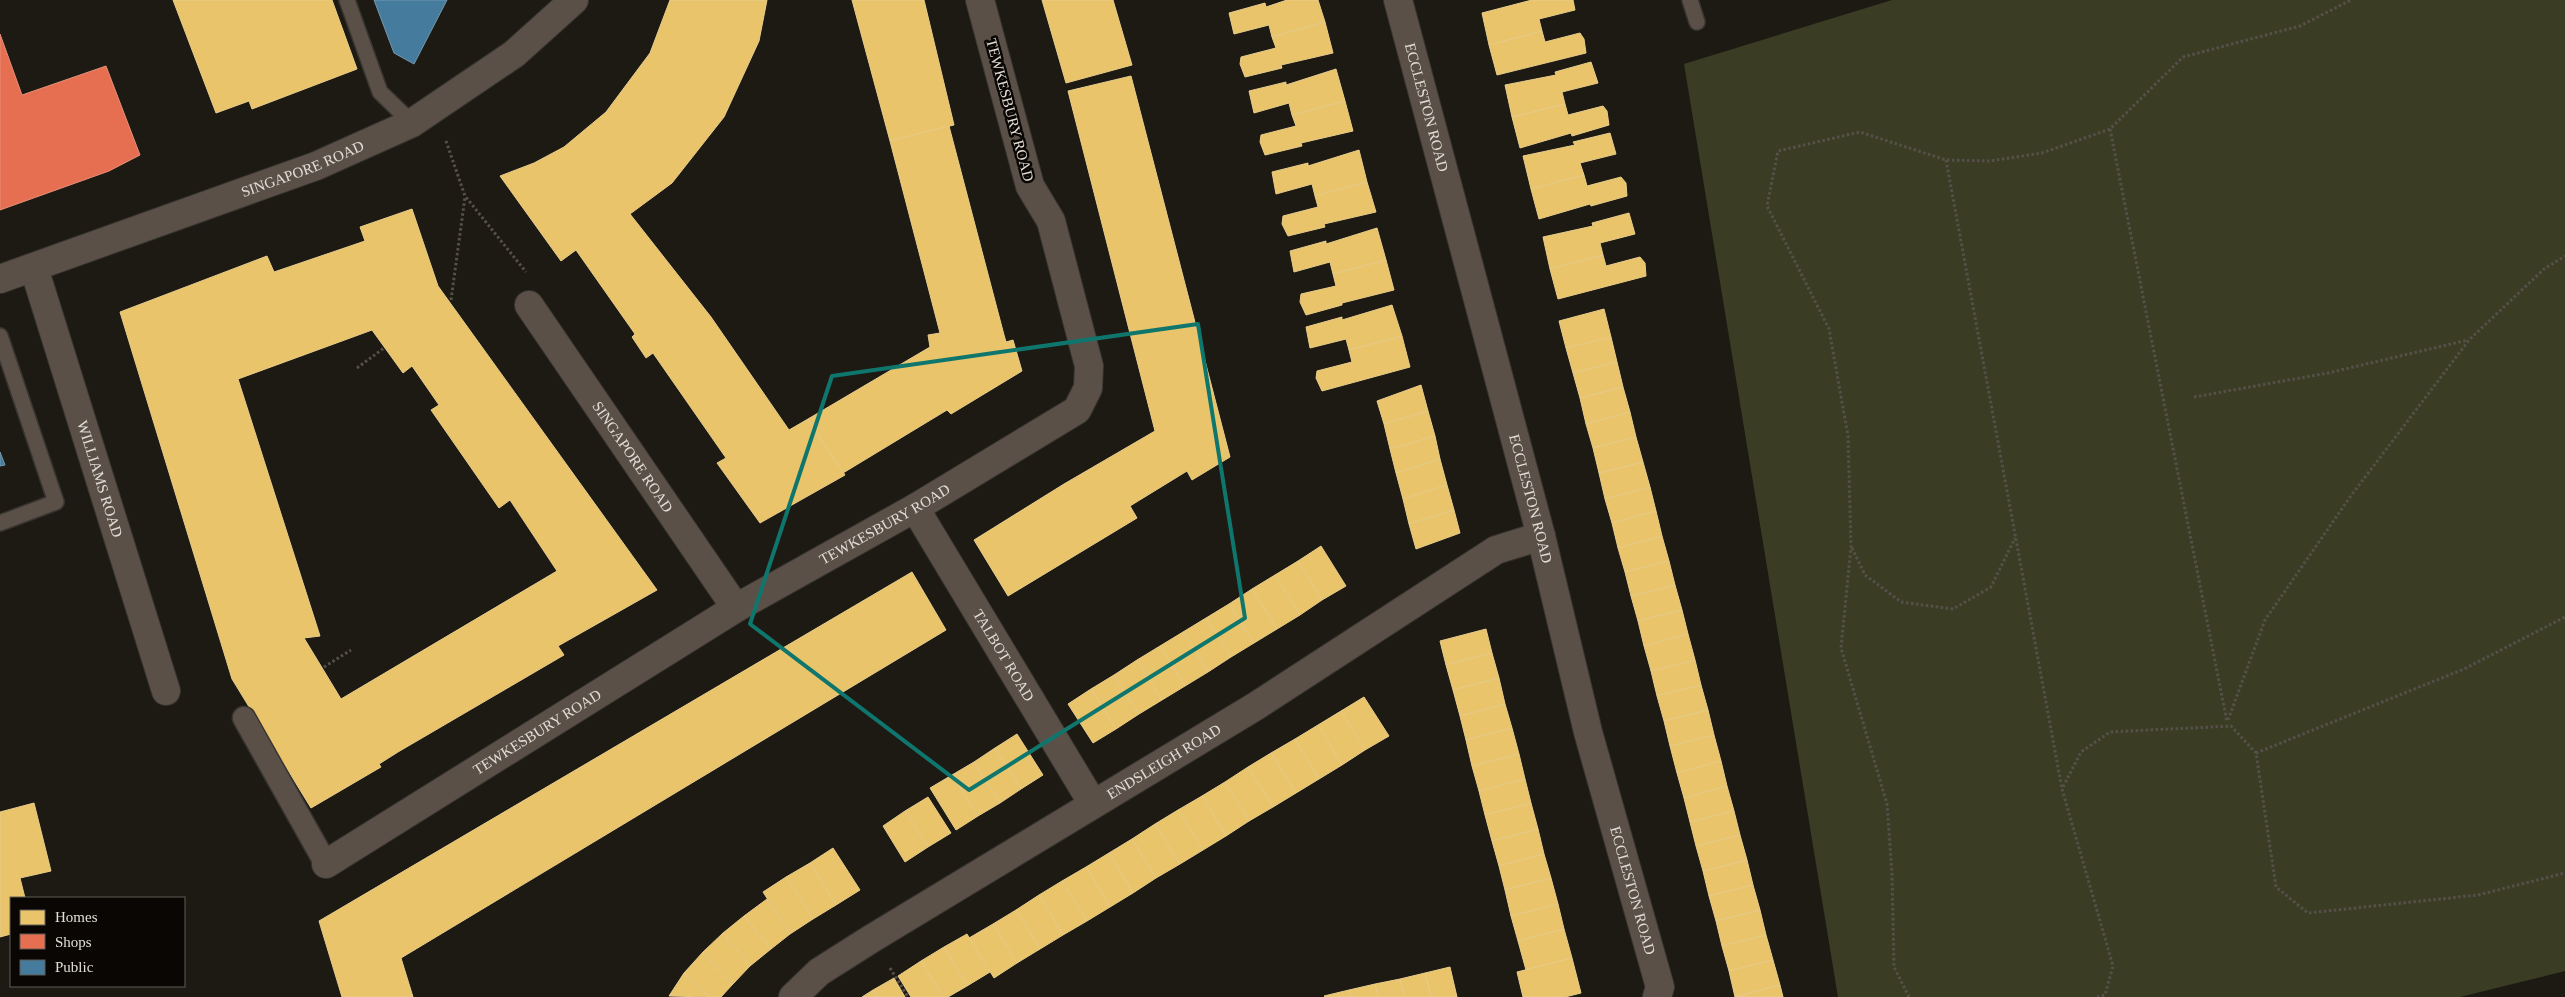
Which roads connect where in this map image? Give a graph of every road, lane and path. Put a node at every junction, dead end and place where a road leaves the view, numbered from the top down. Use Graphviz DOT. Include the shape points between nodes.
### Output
graph roads {
  1 [pos="347,0"];
  2 [pos="574,0"];
  3 [pos="980,0"];
  4 [pos="1398,0"];
  5 [pos="1690,0"];
  6 [pos="2351,0"];
  7 [pos="1696,22"];
  8 [pos="423,115"];
  9 [pos="2110,129"];
  10 [pos="1946,160"];
  11 [pos="465,196"];
  12 [pos="2565,256"];
  13 [pos="34,268"];
  14 [pos="0,280"];
  15 [pos="451,300"];
  16 [pos="529,305"];
  17 [pos="0,336"];
  18 [pos="2469,340"];
  19 [pos="384,348"];
  20 [pos="357,368"];
  21 [pos="2194,397"];
  22 [pos="916,508"];
  23 [pos="0,523"];
  24 [pos="1541,536"];
  25 [pos="2015,537"];
  26 [pos="1851,547"];
  27 [pos="736,608"];
  28 [pos="2565,617"];
  29 [pos="350,650"];
  30 [pos="324,667"];
  31 [pos="166,691"];
  32 [pos="244,718"];
  33 [pos="2256,753"];
  34 [pos="2062,790"];
  35 [pos="1093,804"];
  36 [pos="326,864"];
  37 [pos="2565,873"];
  38 [pos="793,997"];
  39 [pos="1657,997"];
  40 [pos="1909,997"];
  41 [pos="2098,997"];
  1 -- 8 [label="lane" via="380,92"];
  2 -- 8 [label="street, SINGAPORE ROAD" via="514,54"];
  3 -- 22 [label="street, TEWKESBURY ROAD" via="1030,186 1051,221 1089,366 1088,388 1077,410"];
  4 -- 24 [label="street, ECCLESTON ROAD"];
  5 -- 7 [label="lane"];
  6 -- 9 [label="path" via="2300,26 2183,56"];
  8 -- 11 [label="path"];
  8 -- 13 [label="street, SINGAPORE ROAD" via="316,166"];
  9 -- 10 [label="path" via="2042,153 1990,161"];
  9 -- 18 [label="path" via="2227,722 2265,620 2350,497"];
  10 -- 25 [label="path"];
  10 -- 26 [label="path" via="1860,132 1778,151 1767,206 1829,329 1848,436"];
  11 -- 15 [label="path"];
  11 -- 16 [label="path" via="528,274"];
  12 -- 18 [label="path" via="2544,269"];
  13 -- 14 [label="street, SINGAPORE ROAD"];
  13 -- 31 [label="street, WILLIAMS ROAD"];
  16 -- 27 [label="street, SINGAPORE ROAD"];
  17 -- 23 [label="lane" via="56,502"];
  18 -- 21 [label="path" via="2328,374"];
  19 -- 20 [label="path"];
  22 -- 27 [label="street, TEWKESBURY ROAD"];
  22 -- 35 [label="street, TALBOT ROAD"];
  24 -- 35 [label="street, ENDSLEIGH ROAD" via="1496,550 1256,706"];
  24 -- 39 [label="street, ECCLESTON ROAD" via="1588,732 1660,987"];
  25 -- 26 [label="path" via="1991,587 1953,609 1901,602 1865,575"];
  25 -- 34 [label="path"];
  26 -- 40 [label="path" via="1841,648 1887,804 1894,967"];
  27 -- 36 [label="street, TEWKESBURY ROAD"];
  28 -- 33 [label="path" via="2464,669"];
  29 -- 30 [label="path"];
  32 -- 36 [label="street"];
  33 -- 34 [label="path" via="2232,726 2110,732 2081,752"];
  33 -- 37 [label="path" via="2276,887 2308,913 2478,895"];
  34 -- 41 [label="path" via="2113,966 2105,995"];
  35 -- 38 [label="street, ENDSLEIGH ROAD" via="819,972"];
}
